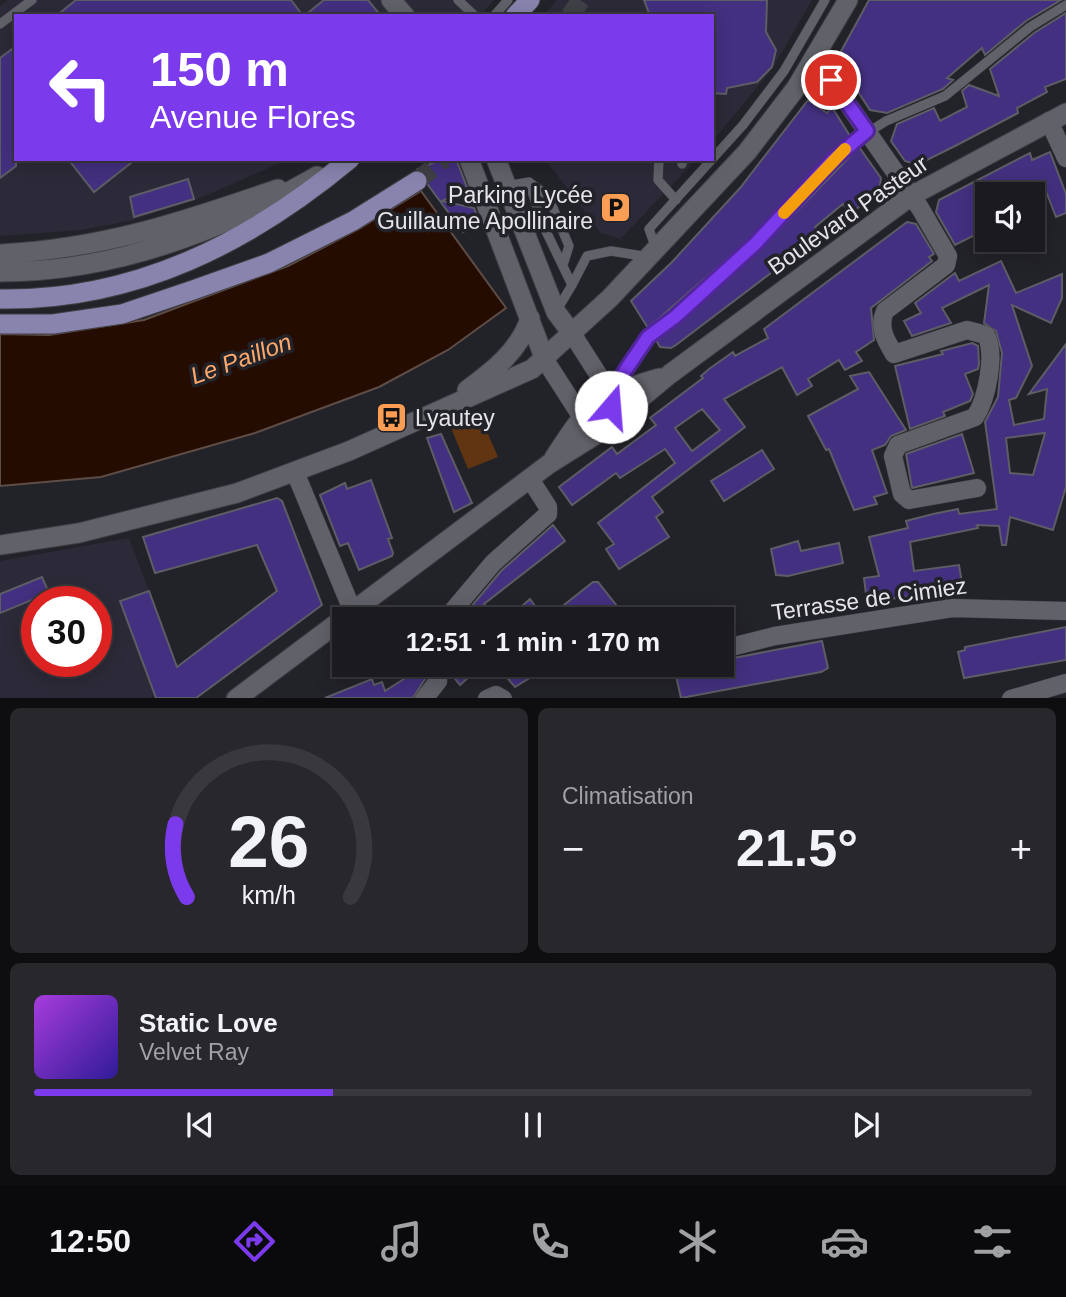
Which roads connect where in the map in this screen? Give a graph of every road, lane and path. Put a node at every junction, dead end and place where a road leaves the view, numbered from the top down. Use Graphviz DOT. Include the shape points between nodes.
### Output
graph roads {
  1 [pos="32,0"];
  2 [pos="391,0"];
  3 [pos="458,0"];
  4 [pos="508,0"];
  5 [pos="530,0"];
  6 [pos="825,0"];
  7 [pos="848,0"];
  8 [pos="1066,5"];
  9 [pos="403,14"];
  10 [pos="473,14"];
  11 [pos="496,14"];
  12 [pos="518,14"];
  13 [pos="0,24"];
  14 [pos="800,46"];
  15 [pos="816,58"];
  16 [pos="1058,117"];
  17 [pos="867,131"];
  18 [pos="714,157"];
  19 [pos="1066,158"];
  20 [pos="345,161"];
  21 [pos="346,161"];
  22 [pos="471,161"];
  23 [pos="497,161"];
  24 [pos="659,161"];
  25 [pos="711,161"];
  26 [pos="321,173"];
  27 [pos="417,181"];
  28 [pos="529,182"];
  29 [pos="506,186"];
  30 [pos="911,195"];
  31 [pos="676,200"];
  32 [pos="0,254"];
  33 [pos="654,254"];
  34 [pos="563,265"];
  35 [pos="0,272"];
  36 [pos="572,285"];
  37 [pos="0,299"];
  38 [pos="526,307"];
  39 [pos="556,312"];
  40 [pos="594,315"];
  41 [pos="0,324"];
  42 [pos="573,335"];
  43 [pos="545,360"];
  44 [pos="670,374"];
  45 [pos="610,393"];
  46 [pos="448,405"];
  47 [pos="581,416"];
  48 [pos="606,427"];
  49 [pos="549,464"];
  50 [pos="295,472"];
  51 [pos="530,480"];
  52 [pos="977,488"];
  53 [pos="0,545"];
  54 [pos="351,607"];
  55 [pos="360,607"];
  56 [pos="456,607"];
  57 [pos="1066,611"];
  58 [pos="332,627"];
  59 [pos="734,646"];
  60 [pos="436,677"];
  61 [pos="1066,683"];
  62 [pos="236,698"];
  63 [pos="424,698"];
  64 [pos="487,698"];
  65 [pos="503,698"];
  66 [pos="1011,698"];
  1 -- 13 [label="lane"];
  2 -- 9 [label="main road"];
  3 -- 10 [label="lane"];
  4 -- 11 [label="lane"];
  5 -- 12 [label="main road"];
  6 -- 14 [label="lane"];
  7 -- 15 [label="main road"];
  8 -- 17 [label="lane" via="1030,27 945,96"];
  14 -- 15 [label="lane"];
  14 -- 18 [label="lane"];
  15 -- 17 [label="street"];
  15 -- 33 [label="main road" via="747,152"];
  16 -- 19 [label="street"];
  16 -- 30 [label="main road, Boulevard Pasteur"];
  17 -- 30 [label="street"];
  17 -- 45 [label="lane" via="833,160 755,244 648,337"];
  20 -- 26 [label="main road"];
  21 -- 37 [label="main road" via="268,222 176,266 94,291"];
  22 -- 38 [label="main road"];
  23 -- 29 [label="main road"];
  24 -- 31 [label="lane" via="658,180"];
  25 -- 31 [label="lane"];
  26 -- 32 [label="main road" via="139,235 71,248"];
  26 -- 35 [label="main road" via="258,210 146,251 55,270"];
  27 -- 41 [label="main road" via="353,221 269,264 206,286 122,314 53,324"];
  28 -- 29 [label="lane"];
  28 -- 34 [label="lane"];
  28 -- 34 [label="lane" via="548,196 569,246"];
  29 -- 39 [label="main road"];
  30 -- 44 [label="main road, Boulevard Pasteur"];
  30 -- 52 [label="street" via="948,256 946,265 885,311 881,321 884,338 894,354 900,354 977,330 986,335 992,358 975,417 898,445 893,456 902,494 909,500"];
  31 -- 33 [label="lane" via="649,229"];
  33 -- 36 [label="lane" via="611,251 587,256"];
  33 -- 40 [label="main road"];
  34 -- 36 [label="lane"];
  36 -- 39 [label="lane"];
  38 -- 39 [label="main road"];
  38 -- 43 [label="main road"];
  38 -- 46 [label="main road" via="525,333 511,352"];
  39 -- 40 [label="main road" via="574,317"];
  39 -- 42 [label="main road"];
  40 -- 42 [label="main road"];
  42 -- 43 [label="main road"];
  42 -- 45 [label="street"];
  43 -- 46 [label="main road"];
  43 -- 47 [label="street"];
  44 -- 45 [label="main road, Boulevard Pasteur"];
  44 -- 48 [label="main road, Boulevard Pasteur"];
  45 -- 47 [label="main road, Boulevard Pasteur"];
  45 -- 48 [label="street"];
  46 -- 50 [label="main road"];
  47 -- 48 [label="street"];
  47 -- 49 [label="main road, Boulevard Pasteur"];
  48 -- 49 [label="main road, Boulevard Pasteur"];
  49 -- 51 [label="main road, Boulevard Pasteur"];
  50 -- 53 [label="main road" via="185,508 79,533"];
  50 -- 54 [label="street"];
  51 -- 55 [label="main road, Boulevard Pasteur"];
  51 -- 56 [label="street" via="548,514 493,563"];
  57 -- 59 [label="street, Terrasse de Cimiez" via="952,608"];
  58 -- 62 [label="main road, Boulevard Pasteur"];
  60 -- 63 [label="street"];
  61 -- 66 [label="street"];
  64 -- 65 [label="street"];
}
